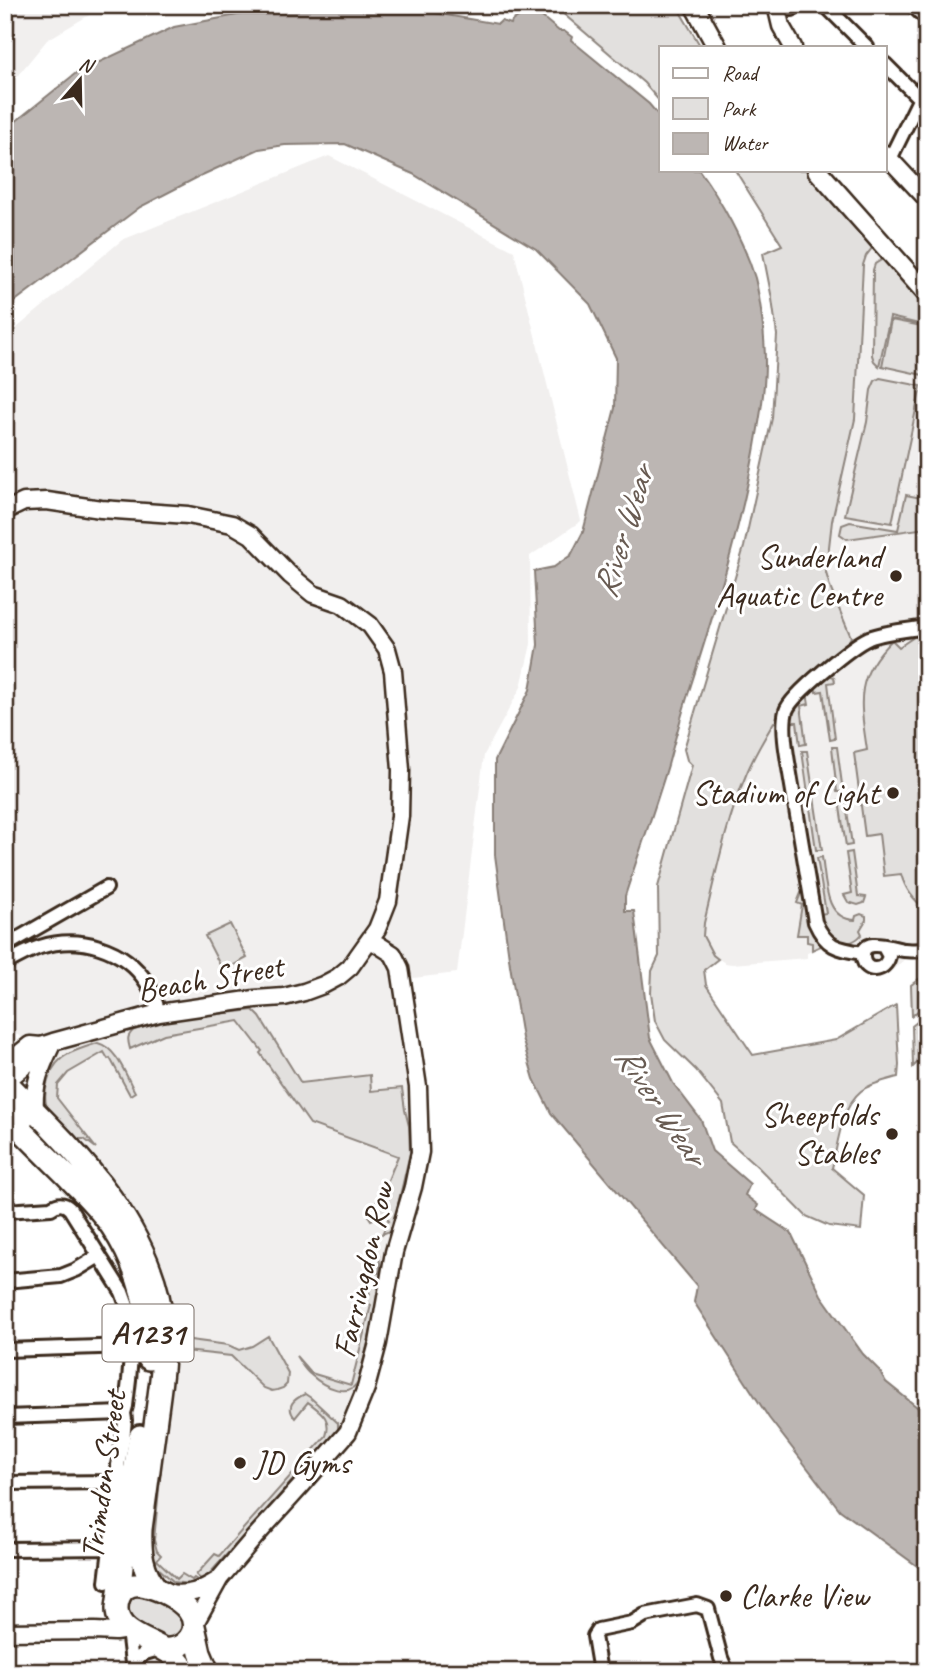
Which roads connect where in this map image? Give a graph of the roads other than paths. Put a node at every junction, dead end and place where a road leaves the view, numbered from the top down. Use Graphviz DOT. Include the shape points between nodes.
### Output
graph roads {
  1 [pos="694,5"];
  2 [pos="825,5"];
  3 [pos="912,5"];
  4 [pos="787,7"];
  5 [pos="927,19"];
  6 [pos="716,46"];
  7 [pos="792,46"];
  8 [pos="866,46"];
  9 [pos="886,65"];
  10 [pos="927,77"];
  11 [pos="919,98"];
  12 [pos="887,157"];
  13 [pos="819,172"];
  14 [pos="927,199"];
  15 [pos="927,294"];
  16 [pos="5,511"];
  17 [pos="927,627"];
  18 [pos="106,888"];
  19 [pos="371,940"];
  20 [pos="5,946"];
  21 [pos="927,950"];
  22 [pos="863,953"];
  23 [pos="886,953"];
  24 [pos="5,964"];
  25 [pos="159,1013"];
  26 [pos="41,1044"];
  27 [pos="5,1047"];
  28 [pos="5,1065"];
  29 [pos="5,1082"];
  30 [pos="5,1100"];
  31 [pos="35,1111"];
  32 [pos="5,1113"];
  33 [pos="85,1194"];
  34 [pos="5,1211"];
  35 [pos="99,1256"];
  36 [pos="5,1281"];
  37 [pos="130,1346"];
  38 [pos="5,1350"];
  39 [pos="124,1413"];
  40 [pos="5,1417"];
  41 [pos="118,1482"];
  42 [pos="5,1483"];
  43 [pos="111,1548"];
  44 [pos="5,1549"];
  45 [pos="220,1578"];
  46 [pos="106,1582"];
  47 [pos="160,1591"];
  48 [pos="118,1601"];
  49 [pos="194,1626"];
  50 [pos="128,1630"];
  51 [pos="95,1631"];
  52 [pos="5,1632"];
  53 [pos="163,1648"];
  54 [pos="129,1667"];
  55 [pos="186,1672"];
  56 [pos="208,1672"];
  57 [pos="600,1672"];
  58 [pos="727,1672"];
  1 -- 6 [label="main road"];
  2 -- 8 [label="street"];
  3 -- 5 [label="street"];
  4 -- 7 [label="street" via="781,26"];
  9 -- 11 [label="street"];
  10 -- 11 [label="street"];
  11 -- 12 [label="street"];
  12 -- 14 [label="street"];
  13 -- 15 [label="main road"];
  16 -- 19 [label="street, Beach Street" via="24,502 47,501 188,515 232,524 313,594 342,604 370,625 387,649 393,671 401,770 400,816 388,901"];
  17 -- 22 [label="street" via="866,639 811,681 786,709 789,764 815,922 829,944"];
  18 -- 20 [label="street"];
  19 -- 25 [label="street, Beach Street" via="338,977 304,992"];
  19 -- 45 [label="street, Farringdon Row" via="393,954 400,968 418,1087 420,1152 394,1252 378,1343 348,1432"];
  21 -- 23 [label="street"];
  22 -- 23 [label="street" via="871,944 878,944"];
  22 -- 23 [label="street" via="873,969 884,966"];
  24 -- 25 [label="street" via="55,943 94,945 114,952 143,976"];
  25 -- 26 [label="street, Beach Street"];
  26 -- 27 [label="street"];
  26 -- 28 [label="street, Beach Street"];
  26 -- 29 [label="street" via="39,1054"];
  26 -- 31 [label="street"];
  29 -- 31 [label="highway, Trimdon Street / A1231"];
  30 -- 33 [label="street" via="79,1177"];
  31 -- 47 [label="highway, Trimdon Street / A1231" via="120,1211 144,1253 156,1289 163,1327 161,1380 141,1558"];
  32 -- 33 [label="highway, Trimdon Street / A1231"];
  33 -- 48 [label="highway, Trimdon Street / A1231" via="111,1226 136,1272 147,1324 148,1377"];
  34 -- 35 [label="street" via="66,1205"];
  35 -- 36 [label="street" via="61,1276"];
  35 -- 37 [label="street" via="127,1302"];
  37 -- 38 [label="street"];
  37 -- 39 [label="street"];
  39 -- 40 [label="street"];
  39 -- 41 [label="street"];
  41 -- 42 [label="street"];
  41 -- 43 [label="street"];
  43 -- 44 [label="street"];
  43 -- 46 [label="street"];
  45 -- 47 [label="street, Farringdon Row" via="195,1593"];
  45 -- 49 [label="street, Farringdon Row"];
  47 -- 48 [label="highway" via="140,1584 129,1586"];
  47 -- 49 [label="highway" via="188,1609"];
  48 -- 50 [label="highway" via="119,1620"];
  48 -- 51 [label="street"];
  49 -- 53 [label="highway" via="183,1644"];
  49 -- 56 [label="highway"];
  50 -- 51 [label="street"];
  50 -- 53 [label="highway"];
  50 -- 54 [label="street"];
  51 -- 52 [label="street"];
  53 -- 54 [label="street" via="145,1653"];
  53 -- 55 [label="highway"];
  57 -- 58 [label="street" via="594,1636 598,1630 697,1605 708,1609"];
}
